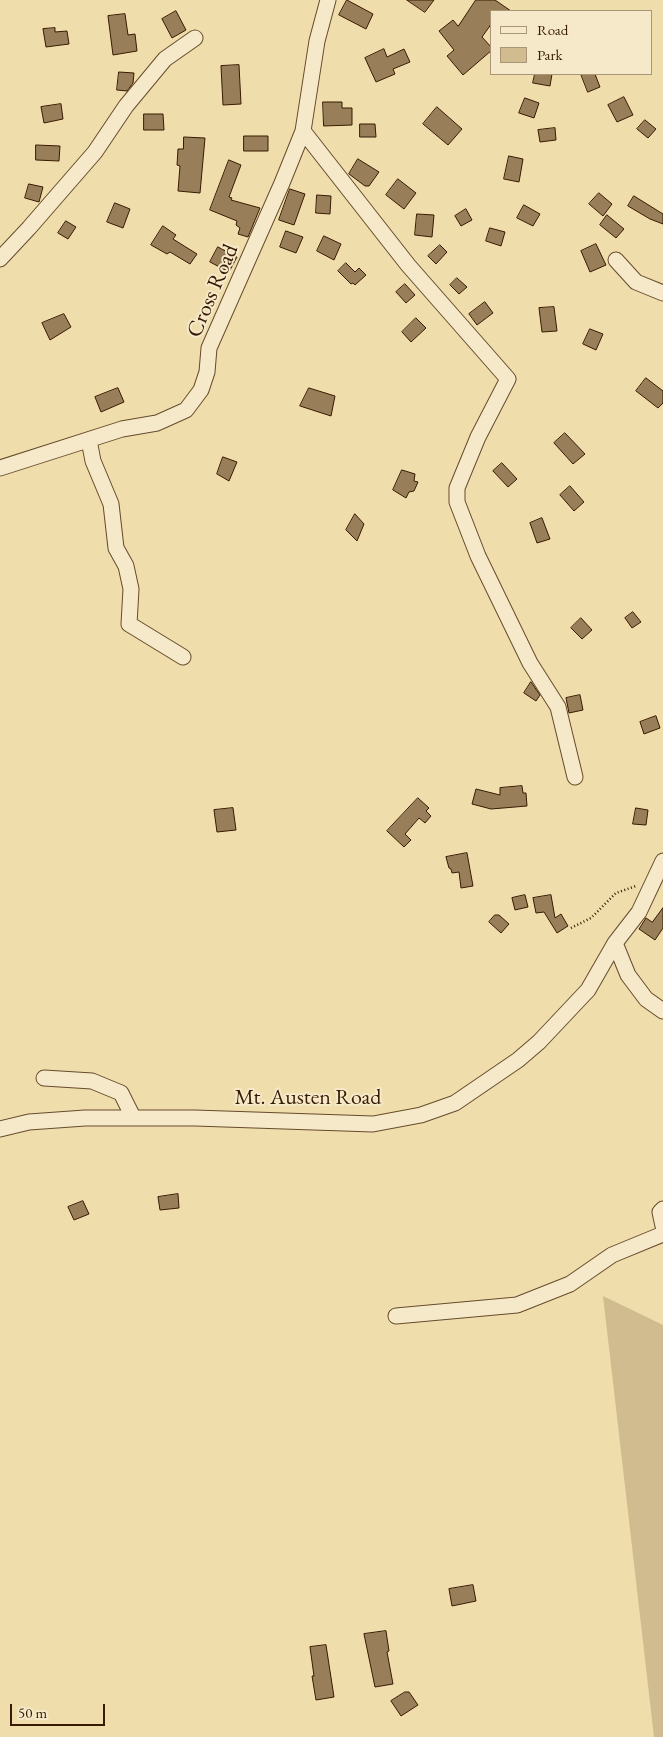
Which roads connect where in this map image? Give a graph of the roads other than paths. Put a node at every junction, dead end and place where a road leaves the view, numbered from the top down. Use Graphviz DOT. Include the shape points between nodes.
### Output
graph roads {
  1 [pos="328,0"];
  2 [pos="195,38"];
  3 [pos="303,131"];
  4 [pos="0,259"];
  5 [pos="616,260"];
  6 [pos="663,292"];
  7 [pos="90,440"];
  8 [pos="0,468"];
  9 [pos="183,656"];
  10 [pos="575,777"];
  11 [pos="663,860"];
  12 [pos="615,943"];
  13 [pos="663,1011"];
  14 [pos="44,1078"];
  15 [pos="133,1117"];
  16 [pos="0,1129"];
  17 [pos="663,1209"];
  18 [pos="663,1226"];
  19 [pos="663,1234"];
  20 [pos="396,1316"];
  1 -- 3 [label="street, Cross Road" via="317,41"];
  2 -- 4 [label="street" via="165,58 126,106 95,152"];
  3 -- 7 [label="street, Cross Road" via="209,348 207,372 201,390 186,410 157,423"];
  3 -- 10 [label="street" via="408,265 508,379 478,437 457,488 457,502 478,556 530,663 558,707"];
  5 -- 6 [label="street" via="636,282"];
  7 -- 8 [label="street, Cross Road"];
  7 -- 9 [label="street" via="93,461 111,504 116,548 126,566 131,590 129,624"];
  11 -- 12 [label="street, Mt. Austen Road" via="639,912"];
  12 -- 13 [label="street" via="628,975 646,999"];
  12 -- 15 [label="street, Mt. Austen Road" via="588,990 539,1042 455,1102 421,1114 373,1124"];
  14 -- 15 [label="street" via="92,1080 121,1093"];
  15 -- 16 [label="street, Mt. Austen Road" via="30,1122"];
  17 -- 18 [label="street" via="660,1212"];
  19 -- 20 [label="street" via="612,1255 570,1284 517,1305"];
}
